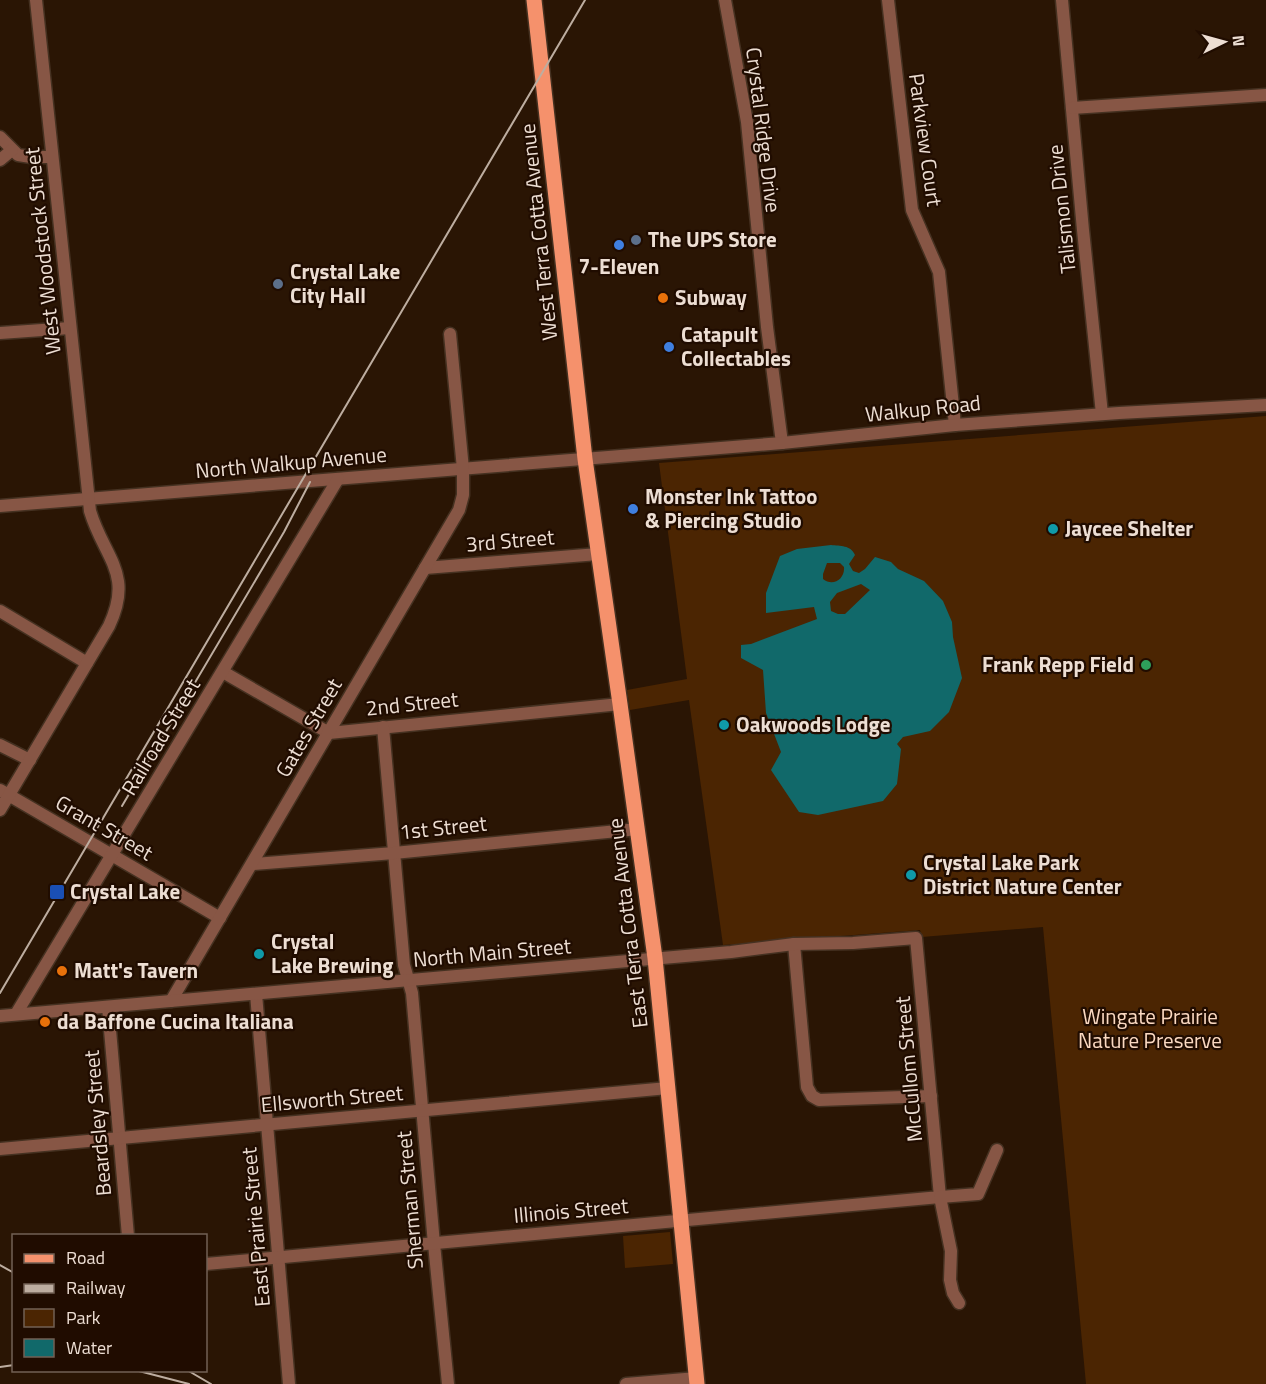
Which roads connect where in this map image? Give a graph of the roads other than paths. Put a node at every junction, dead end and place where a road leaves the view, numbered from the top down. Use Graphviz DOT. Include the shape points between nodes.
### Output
graph roads {
  1 [pos="36,0"];
  2 [pos="534,0"];
  3 [pos="725,0"];
  4 [pos="888,0"];
  5 [pos="1062,0"];
  6 [pos="1266,95"];
  7 [pos="1072,108"];
  8 [pos="0,137"];
  9 [pos="12,150"];
  10 [pos="52,157"];
  11 [pos="0,160"];
  12 [pos="70,328"];
  13 [pos="0,333"];
  14 [pos="450,334"];
  15 [pos="1266,405"];
  16 [pos="1102,414"];
  17 [pos="955,425"];
  18 [pos="782,444"];
  19 [pos="585,459"];
  20 [pos="463,469"];
  21 [pos="338,479"];
  22 [pos="88,499"];
  23 [pos="0,506"];
  24 [pos="598,554"];
  25 [pos="425,568"];
  26 [pos="0,611"];
  27 [pos="87,663"];
  28 [pos="223,672"];
  29 [pos="620,704"];
  30 [pos="383,727"];
  31 [pos="330,733"];
  32 [pos="0,745"];
  33 [pos="30,760"];
  34 [pos="4,792"];
  35 [pos="0,810"];
  36 [pos="638,829"];
  37 [pos="394,852"];
  38 [pos="112,855"];
  39 [pos="253,864"];
  40 [pos="220,918"];
  41 [pos="916,938"];
  42 [pos="794,944"];
  43 [pos="654,958"];
  44 [pos="408,980"];
  45 [pos="256,994"];
  46 [pos="171,1001"];
  47 [pos="108,1006"];
  48 [pos="16,1014"];
  49 [pos="0,1016"];
  50 [pos="668,1088"];
  51 [pos="932,1096"];
  52 [pos="422,1111"];
  53 [pos="267,1125"];
  54 [pos="119,1138"];
  55 [pos="0,1149"];
  56 [pos="997,1150"];
  57 [pos="940,1197"];
  58 [pos="681,1221"];
  59 [pos="128,1234"];
  60 [pos="434,1244"];
  61 [pos="279,1258"];
  62 [pos="207,1264"];
  63 [pos="959,1303"];
  64 [pos="697,1381"];
  65 [pos="289,1384"];
  66 [pos="448,1384"];
  67 [pos="626,1384"];
  1 -- 10 [label="street, West Woodstock Street"];
  2 -- 19 [label="main road, West Terra Cotta Avenue"];
  3 -- 18 [label="street, Crystal Ridge Drive" via="747,122 765,317"];
  4 -- 17 [label="street, Parkview Court" via="912,210 939,272"];
  5 -- 7 [label="street, Talismon Drive"];
  6 -- 7 [label="street"];
  7 -- 16 [label="street, Talismon Drive"];
  8 -- 9 [label="street"];
  9 -- 10 [label="street" via="24,157"];
  9 -- 11 [label="street"];
  10 -- 12 [label="street, West Woodstock Street"];
  12 -- 13 [label="street"];
  12 -- 22 [label="street, West Woodstock Street"];
  14 -- 20 [label="street, Gates Street"];
  15 -- 16 [label="street, Walkup Road"];
  16 -- 17 [label="street, Walkup Road"];
  17 -- 18 [label="street, Walkup Road"];
  18 -- 19 [label="street, Walkup Road"];
  19 -- 20 [label="street, North Walkup Avenue"];
  19 -- 24 [label="main road, East Terra Cotta Avenue"];
  20 -- 21 [label="street, North Walkup Avenue"];
  20 -- 25 [label="street, Gates Street" via="462,503"];
  21 -- 22 [label="street, North Walkup Avenue"];
  21 -- 28 [label="street, Railroad Street"];
  22 -- 23 [label="street, North Walkup Avenue"];
  22 -- 27 [label="street, West Woodstock Street" via="93,521 117,571 119,598 117,610"];
  24 -- 25 [label="street, 3rd Street"];
  24 -- 29 [label="main road, East Terra Cotta Avenue"];
  25 -- 31 [label="street, Gates Street"];
  26 -- 27 [label="street"];
  27 -- 33 [label="street, West Woodstock Street"];
  28 -- 31 [label="street"];
  28 -- 38 [label="street, Railroad Street"];
  29 -- 30 [label="street, 2nd Street"];
  29 -- 36 [label="main road, East Terra Cotta Avenue"];
  30 -- 31 [label="street, 2nd Street"];
  30 -- 37 [label="street, Sherman Street"];
  31 -- 39 [label="street, Gates Street"];
  32 -- 33 [label="street"];
  33 -- 34 [label="street, West Woodstock Street"];
  34 -- 35 [label="street, West Woodstock Street"];
  34 -- 38 [label="street, Grant Street"];
  36 -- 37 [label="street, 1st Street"];
  36 -- 43 [label="main road, East Terra Cotta Avenue"];
  37 -- 39 [label="street, 1st Street"];
  37 -- 44 [label="street, Sherman Street"];
  38 -- 40 [label="street, Grant Street"];
  38 -- 48 [label="street, Railroad Street"];
  39 -- 40 [label="street, Gates Street"];
  40 -- 46 [label="street, Gates Street"];
  41 -- 42 [label="street, North Main Street"];
  41 -- 51 [label="street, McCullom Street"];
  42 -- 43 [label="street, North Main Street"];
  42 -- 51 [label="street" via="807,1087 812,1096 819,1100"];
  43 -- 44 [label="street, North Main Street"];
  43 -- 50 [label="main road, East Terra Cotta Avenue"];
  44 -- 45 [label="street, North Main Street"];
  44 -- 52 [label="street, Sherman Street"];
  45 -- 46 [label="street, North Main Street"];
  45 -- 53 [label="street, East Prairie Street"];
  46 -- 47 [label="street, North Main Street"];
  47 -- 48 [label="street, North Main Street"];
  47 -- 54 [label="street, Beardsley Street"];
  48 -- 49 [label="street, North Main Street"];
  50 -- 52 [label="street, Ellsworth Street"];
  50 -- 58 [label="main road, East Terra Cotta Avenue"];
  51 -- 57 [label="street, McCullom Street"];
  52 -- 53 [label="street, Ellsworth Street"];
  52 -- 60 [label="street, Sherman Street"];
  53 -- 54 [label="street, Ellsworth Street"];
  53 -- 61 [label="street, East Prairie Street"];
  54 -- 55 [label="street, Ellsworth Street"];
  54 -- 59 [label="street, Beardsley Street"];
  56 -- 57 [label="street, Illinois Street" via="978,1194"];
  57 -- 58 [label="street, Illinois Street"];
  57 -- 63 [label="street, McCullom Street" via="951,1251 950,1280"];
  58 -- 60 [label="street, Illinois Street"];
  58 -- 64 [label="main road, East Terra Cotta Avenue"];
  60 -- 61 [label="street, Illinois Street"];
  60 -- 66 [label="street, Sherman Street"];
  61 -- 62 [label="street, Illinois Street"];
  61 -- 65 [label="street, East Prairie Street"];
  64 -- 67 [label="street"];
}
